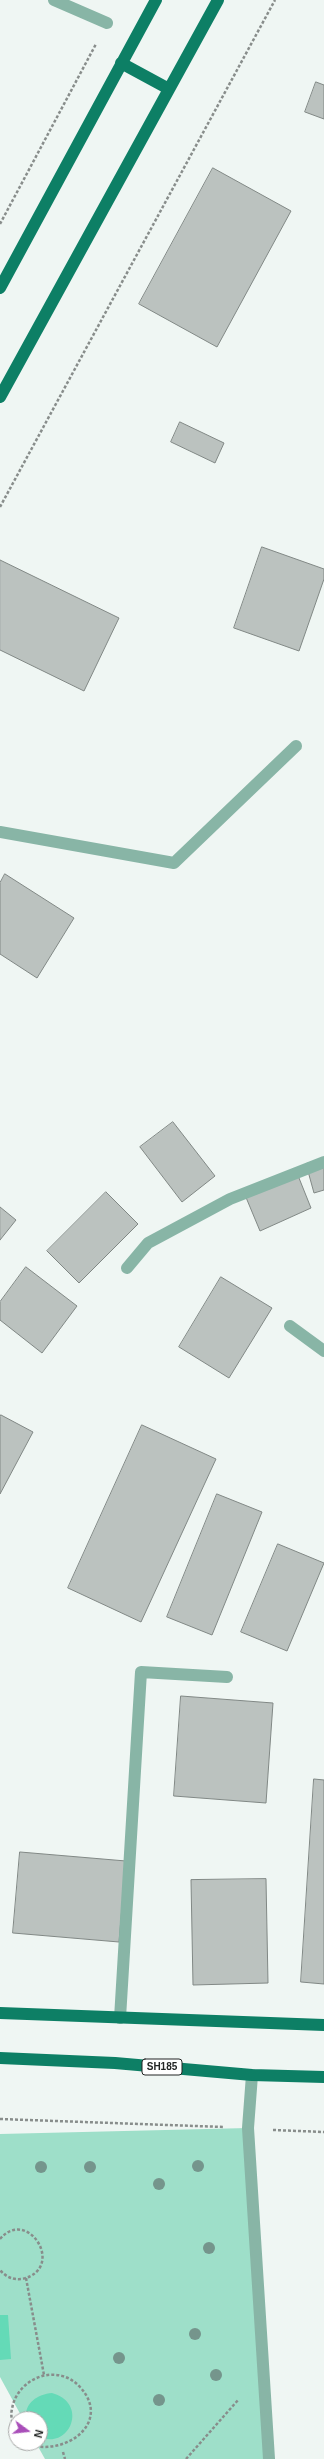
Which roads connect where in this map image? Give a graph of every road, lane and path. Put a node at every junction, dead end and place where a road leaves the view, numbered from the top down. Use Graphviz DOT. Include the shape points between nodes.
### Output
graph roads {
  1 [pos="54,0"];
  2 [pos="156,0"];
  3 [pos="218,0"];
  4 [pos="275,0"];
  5 [pos="107,23"];
  6 [pos="121,63"];
  7 [pos="169,89"];
  8 [pos="0,224"];
  9 [pos="0,288"];
  10 [pos="0,397"];
  11 [pos="0,507"];
  12 [pos="296,746"];
  13 [pos="0,832"];
  14 [pos="324,1162"];
  15 [pos="127,1268"];
  16 [pos="290,1326"];
  17 [pos="324,1351"];
  18 [pos="227,1678"];
  19 [pos="0,2013"];
  20 [pos="120,2018"];
  21 [pos="324,2025"];
  22 [pos="0,2058"];
  23 [pos="252,2075"];
  24 [pos="324,2077"];
  25 [pos="0,2119"];
  26 [pos="248,2128"];
  27 [pos="324,2132"];
  28 [pos="0,2239"];
  29 [pos="0,2270"];
  30 [pos="26,2278"];
  31 [pos="264,2372"];
  32 [pos="44,2375"];
  33 [pos="12,2411"];
  34 [pos="80,2441"];
  35 [pos="69,2449"];
  36 [pos="63,2452"];
  37 [pos="56,2453"];
  38 [pos="65,2459"];
  39 [pos="186,2459"];
  40 [pos="269,2459"];
  1 -- 5 [label="street"];
  2 -- 6 [label="main road"];
  3 -- 7 [label="main road"];
  4 -- 11 [label="path"];
  5 -- 8 [label="path"];
  6 -- 7 [label="main road"];
  6 -- 9 [label="main road"];
  7 -- 10 [label="main road"];
  12 -- 13 [label="street" via="174,863"];
  14 -- 15 [label="street" via="230,1199 148,1243"];
  16 -- 17 [label="street"];
  18 -- 20 [label="street" via="141,1672"];
  19 -- 20 [label="main road"];
  20 -- 21 [label="main road"];
  22 -- 23 [label="main road, SH185" via="115,2063"];
  23 -- 24 [label="main road, SH185"];
  23 -- 26 [label="street"];
  25 -- 26 [label="path"];
  26 -- 27 [label="path"];
  26 -- 31 [label="street"];
  28 -- 30 [label="path" via="7,2233 22,2231 30,2233 40,2244 42,2260 34,2274"];
  29 -- 30 [label="path" via="10,2278"];
  30 -- 32 [label="path"];
  31 -- 39 [label="path"];
  31 -- 40 [label="street"];
  32 -- 33 [label="path" via="32,2379 22,2387 15,2398"];
  32 -- 34 [label="path" via="57,2375 69,2379 79,2386 86,2397 90,2409 89,2422"];
  35 -- 36 [label="path"];
  36 -- 37 [label="path"];
  36 -- 38 [label="path"];
}
